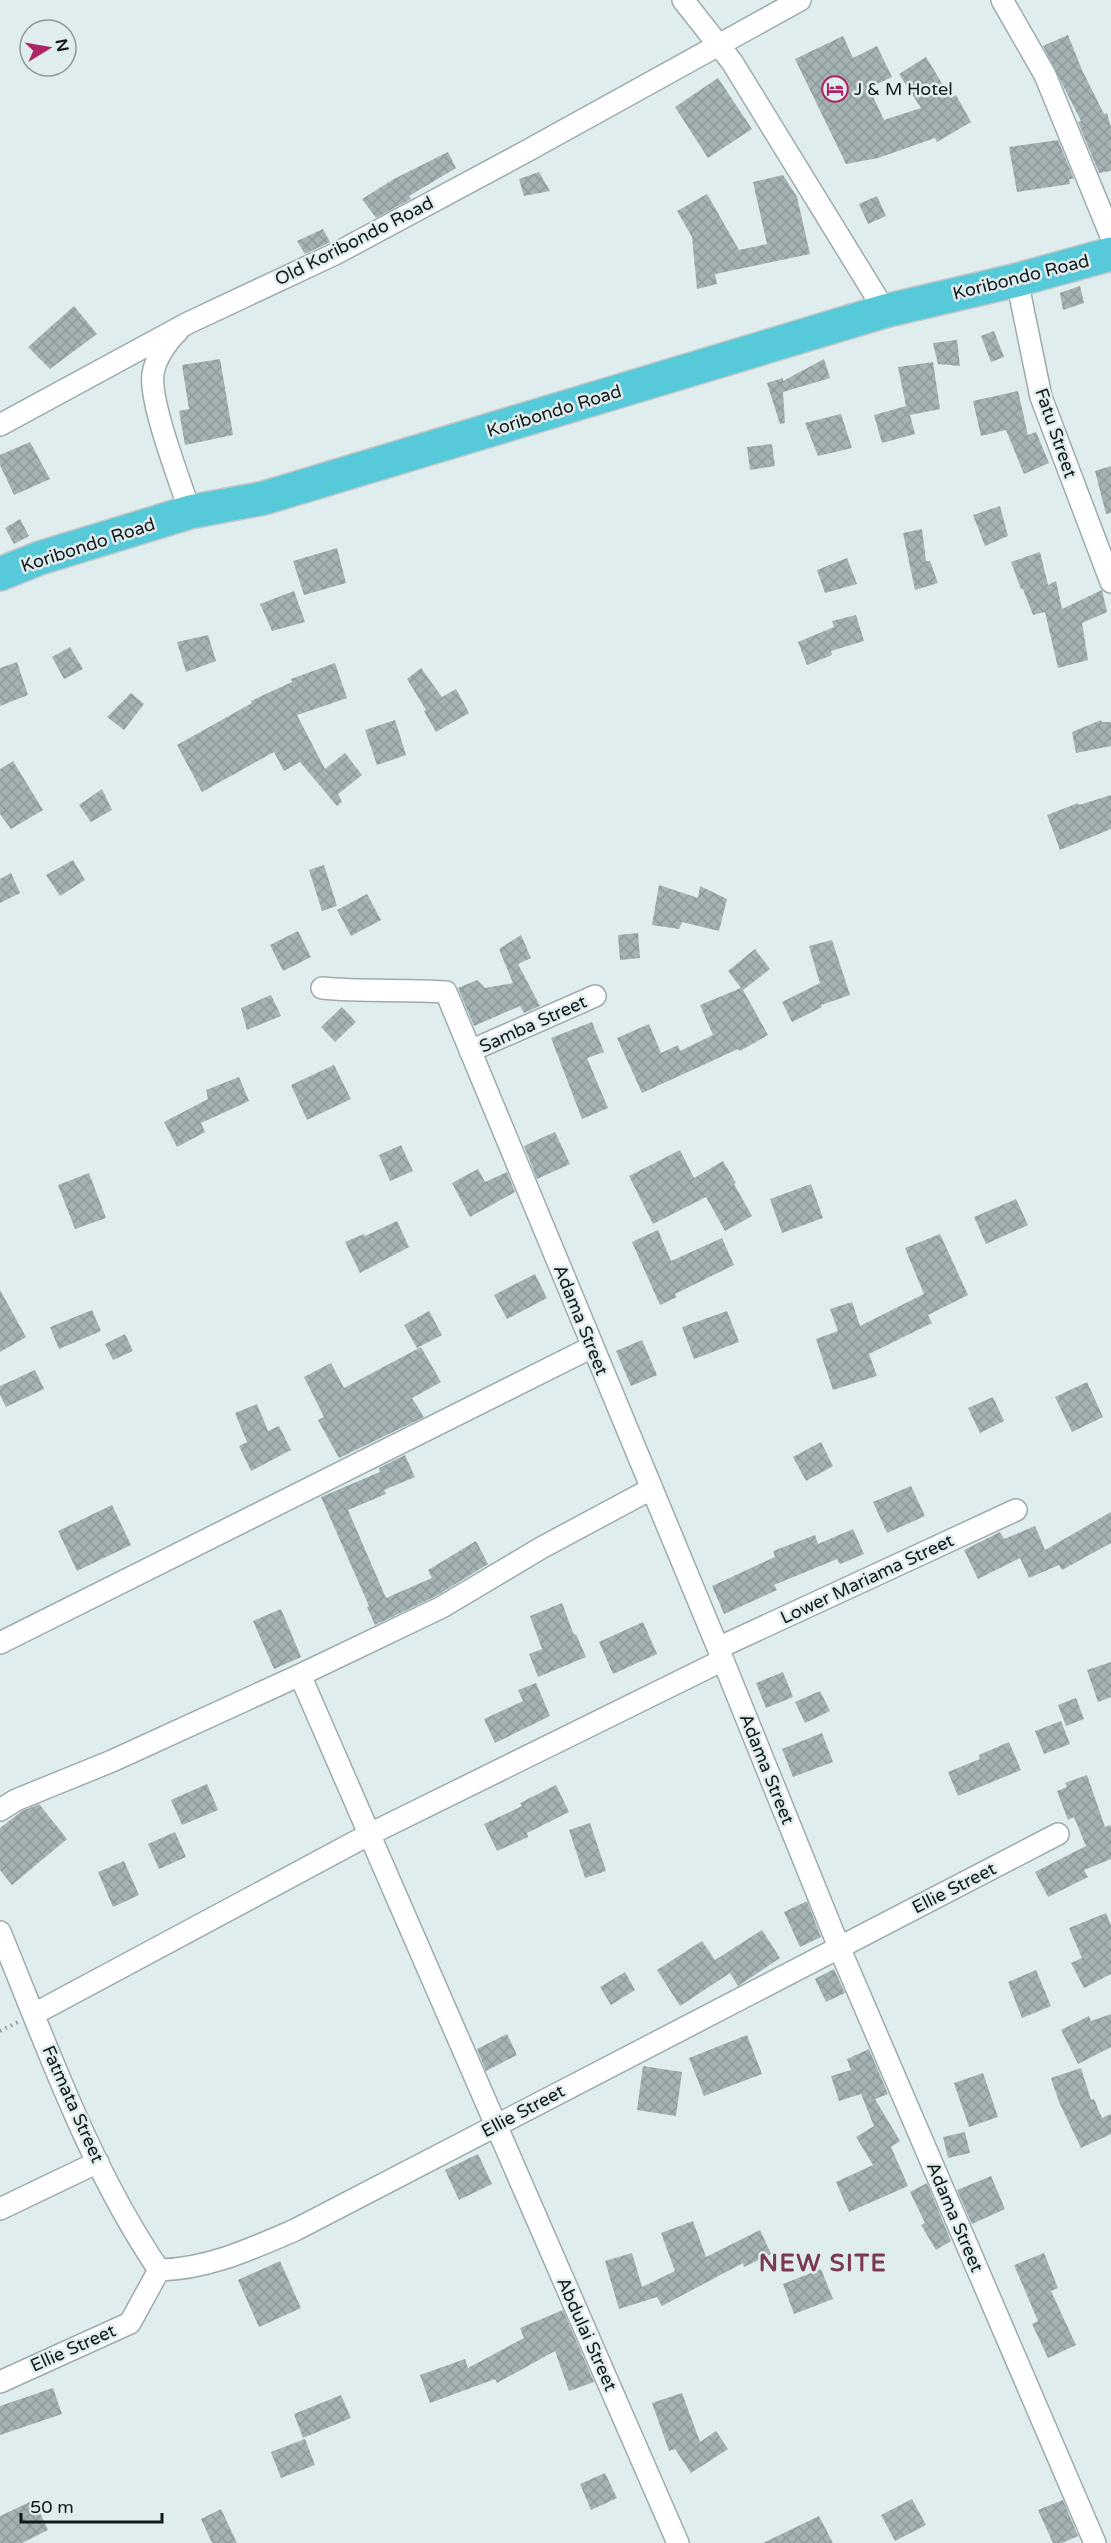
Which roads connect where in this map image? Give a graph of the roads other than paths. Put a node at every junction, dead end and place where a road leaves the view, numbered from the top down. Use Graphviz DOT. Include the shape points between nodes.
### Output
graph roads {
  1 [pos="683,0"];
  2 [pos="800,0"];
  3 [pos="1002,0"];
  4 [pos="711,48"];
  5 [pos="1111,236"];
  6 [pos="1111,254"];
  7 [pos="1017,280"];
  8 [pos="885,311"];
  9 [pos="188,323"];
  10 [pos="0,425"];
  11 [pos="190,512"];
  12 [pos="0,574"];
  13 [pos="1111,582"];
  14 [pos="322,988"];
  15 [pos="595,996"];
  16 [pos="470,1051"];
  17 [pos="592,1347"];
  18 [pos="651,1489"];
  19 [pos="1016,1510"];
  20 [pos="0,1643"];
  21 [pos="721,1654"];
  22 [pos="300,1675"];
  23 [pos="0,1810"];
  24 [pos="1058,1834"];
  25 [pos="368,1835"];
  26 [pos="0,1932"];
  27 [pos="840,1947"];
  28 [pos="34,2014"];
  29 [pos="496,2126"];
  30 [pos="98,2162"];
  31 [pos="0,2209"];
  32 [pos="159,2270"];
  33 [pos="0,2382"];
  34 [pos="678,2543"];
  35 [pos="1095,2543"];
  1 -- 4 [label="street"];
  2 -- 4 [label="street, Old Koribondo Road"];
  3 -- 5 [label="street" via="1045,75"];
  4 -- 8 [label="street" via="732,62"];
  4 -- 9 [label="street, Old Koribondo Road" via="335,254"];
  6 -- 7 [label="highway, Koribondo Road"];
  7 -- 8 [label="highway, Koribondo Road"];
  7 -- 13 [label="street, Fatu Street" via="1041,397"];
  8 -- 11 [label="highway, Koribondo Road" via="264,498"];
  9 -- 10 [label="street, Old Koribondo Road"];
  9 -- 11 [label="street" via="167,341 153,374 157,408"];
  11 -- 12 [label="highway, Koribondo Road"];
  14 -- 16 [label="street, Adama Street" via="446,992"];
  15 -- 16 [label="street, Samba Street"];
  16 -- 17 [label="street, Adama Street"];
  17 -- 18 [label="street, Adama Street"];
  17 -- 20 [label="street"];
  18 -- 21 [label="street, Adama Street"];
  18 -- 22 [label="street" via="442,1607"];
  19 -- 21 [label="street, Lower Mariama Street"];
  21 -- 25 [label="street, Lower Mariama Street"];
  21 -- 27 [label="street, Adama Street"];
  22 -- 23 [label="street"];
  22 -- 25 [label="street, Abdulai Street"];
  24 -- 27 [label="street, Ellie Street"];
  25 -- 28 [label="street, Lower Mariama Street"];
  25 -- 29 [label="street, Abdulai Street"];
  26 -- 28 [label="street, Fatmata Street"];
  27 -- 29 [label="street, Ellie Street"];
  27 -- 35 [label="street, Adama Street"];
  28 -- 30 [label="street, Fatmata Street"];
  29 -- 32 [label="street, Ellie Street" via="295,2230 223,2260"];
  29 -- 34 [label="street, Abdulai Street"];
  30 -- 31 [label="street"];
  30 -- 32 [label="street, Fatmata Street"];
  32 -- 33 [label="street, Ellie Street" via="130,2323"];
}
